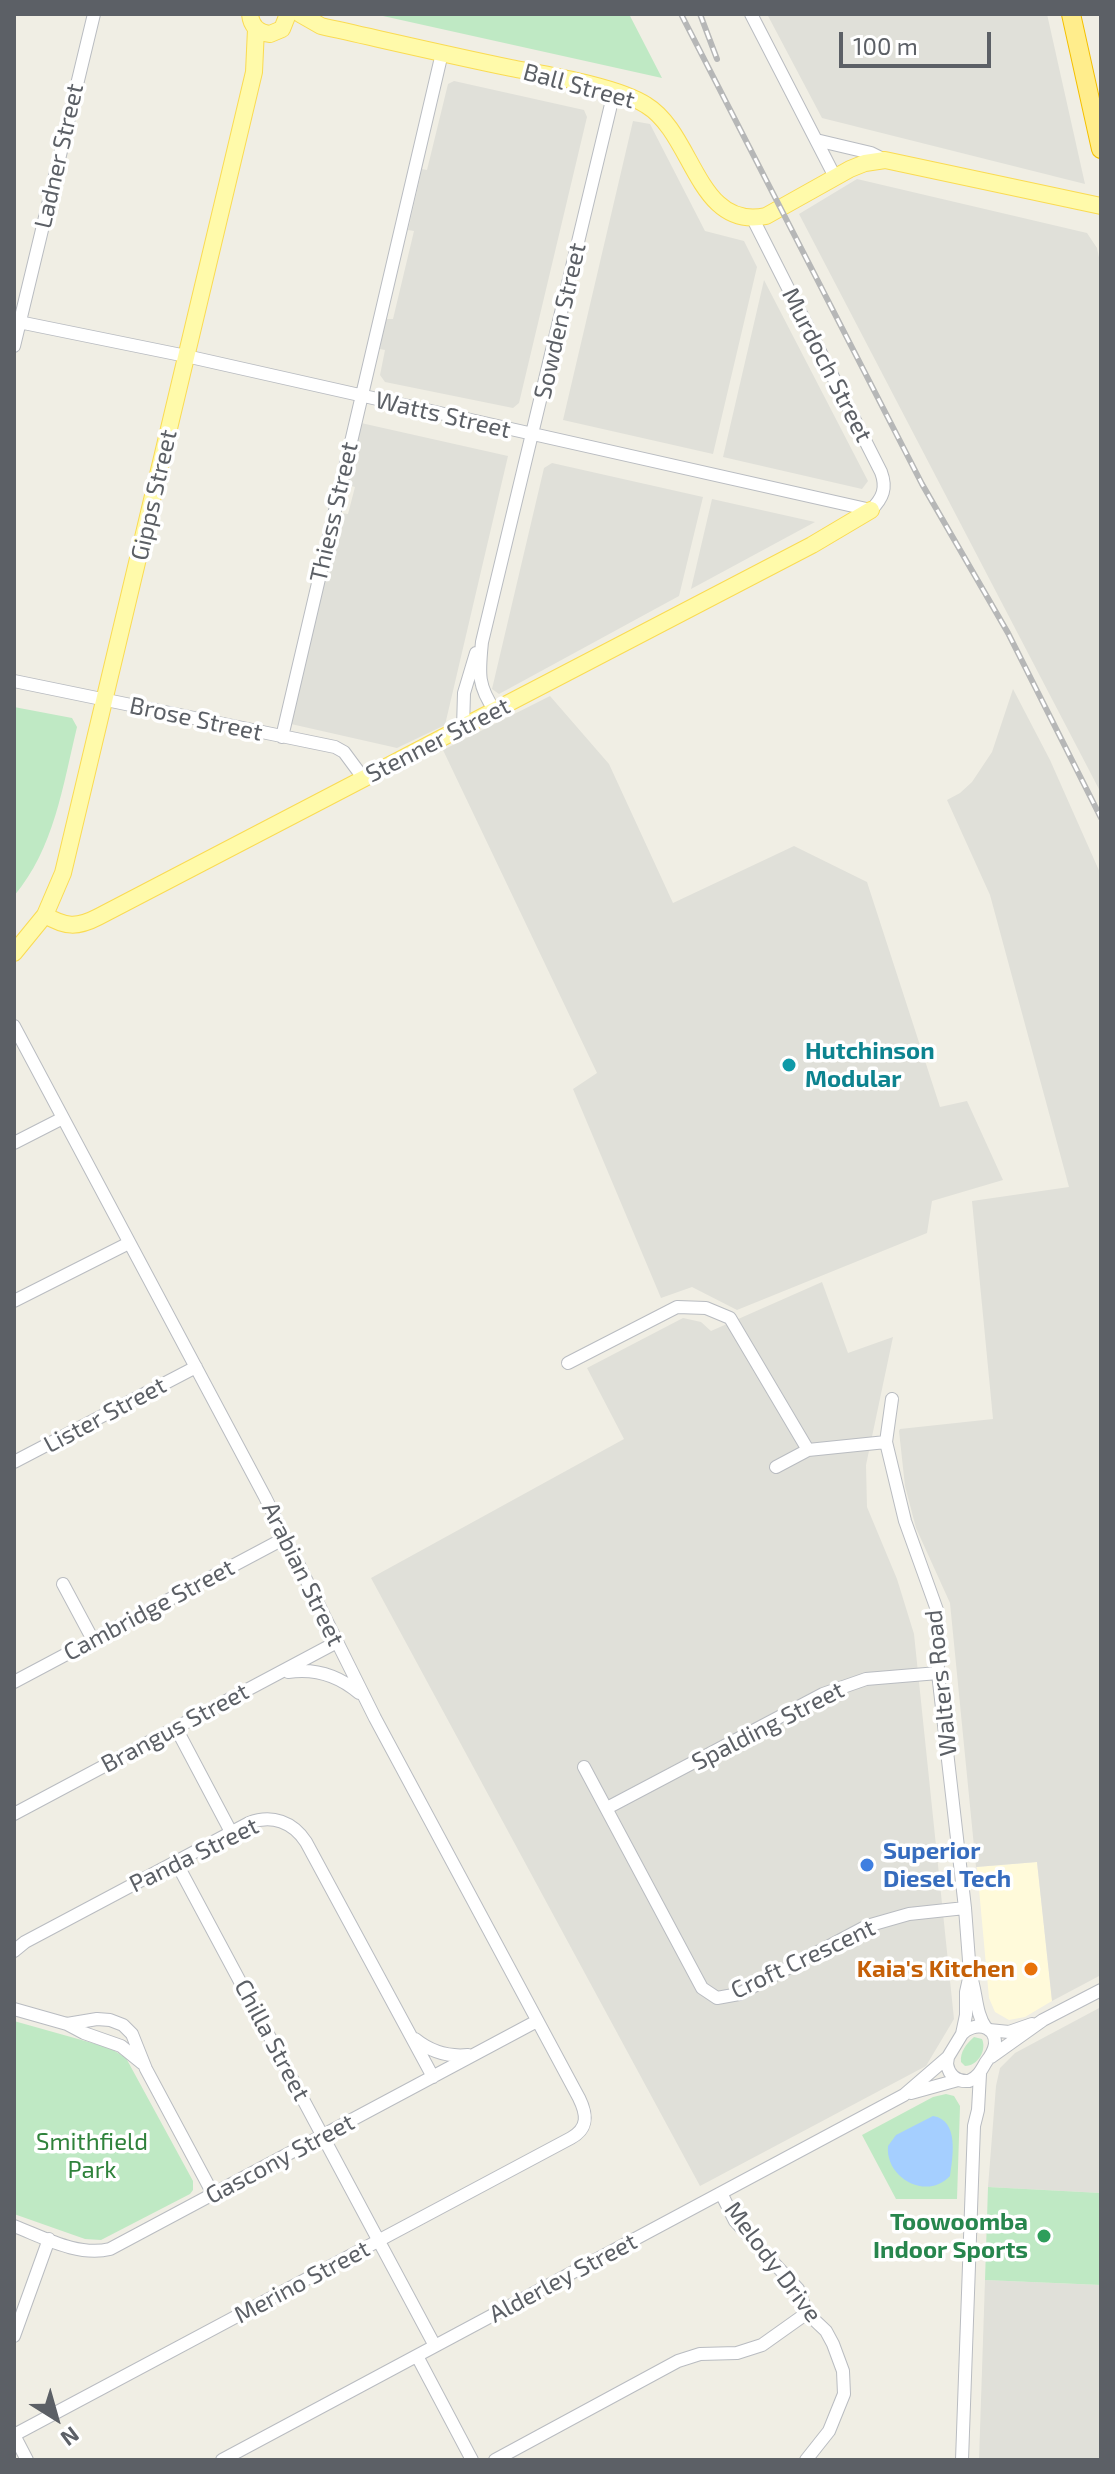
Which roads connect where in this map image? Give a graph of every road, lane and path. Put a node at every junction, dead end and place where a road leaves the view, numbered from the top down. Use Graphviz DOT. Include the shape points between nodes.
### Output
graph roads {
  1 [pos="94,14"];
  2 [pos="300,14"];
  3 [pos="751,14"];
  4 [pos="1071,14"];
  5 [pos="249,20"];
  6 [pos="282,25"];
  7 [pos="321,26"];
  8 [pos="442,53"];
  9 [pos="254,72"];
  10 [pos="614,92"];
  11 [pos="816,140"];
  12 [pos="1101,149"];
  13 [pos="885,160"];
  14 [pos="835,177"];
  15 [pos="1101,206"];
  16 [pos="753,219"];
  17 [pos="17,322"];
  18 [pos="14,346"];
  19 [pos="186,356"];
  20 [pos="361,396"];
  21 [pos="533,435"];
  22 [pos="871,510"];
  23 [pos="482,642"];
  24 [pos="14,681"];
  25 [pos="106,700"];
  26 [pos="495,711"];
  27 [pos="463,728"];
  28 [pos="282,737"];
  29 [pos="364,779"];
  30 [pos="45,915"];
  31 [pos="14,953"];
  32 [pos="14,1026"];
  33 [pos="63,1118"];
  34 [pos="14,1143"];
  35 [pos="129,1243"];
  36 [pos="14,1301"];
  37 [pos="568,1363"];
  38 [pos="196,1367"];
  39 [pos="892,1399"];
  40 [pos="886,1442"];
  41 [pos="808,1450"];
  42 [pos="14,1462"];
  43 [pos="776,1467"];
  44 [pos="285,1538"];
  45 [pos="63,1584"];
  46 [pos="93,1640"];
  47 [pos="337,1642"];
  48 [pos="938,1673"];
  49 [pos="273,1676"];
  50 [pos="14,1682"];
  51 [pos="367,1701"];
  52 [pos="176,1728"];
  53 [pos="584,1767"];
  54 [pos="607,1808"];
  55 [pos="14,1814"];
  56 [pos="231,1832"];
  57 [pos="176,1862"];
  58 [pos="965,1908"];
  59 [pos="14,1951"];
  60 [pos="970,1974"];
  61 [pos="1101,1990"];
  62 [pos="14,2009"];
  63 [pos="1043,2020"];
  64 [pos="537,2021"];
  65 [pos="67,2024"];
  66 [pos="988,2029"];
  67 [pos="408,2031"];
  68 [pos="962,2034"];
  69 [pos="476,2054"];
  70 [pos="948,2057"];
  71 [pos="988,2060"];
  72 [pos="146,2069"];
  73 [pos="980,2074"];
  74 [pos="433,2077"];
  75 [pos="960,2081"];
  76 [pos="904,2095"];
  77 [pos="585,2123"];
  78 [pos="974,2126"];
  79 [pos="323,2136"];
  80 [pos="721,2193"];
  81 [pos="213,2194"];
  82 [pos="14,2226"];
  83 [pos="49,2239"];
  84 [pos="379,2240"];
  85 [pos="807,2313"];
  86 [pos="14,2336"];
  87 [pos="435,2346"];
  88 [pos="417,2356"];
  89 [pos="14,2435"];
  90 [pos="27,2460"];
  91 [pos="222,2460"];
  92 [pos="472,2460"];
  93 [pos="495,2460"];
  94 [pos="806,2460"];
  95 [pos="962,2460"];
  1 -- 17 [label="street, Ladner Street"];
  2 -- 7 [label="main road, Ball Street"];
  3 -- 11 [label="street"];
  4 -- 12 [label="highway"];
  5 -- 6 [label="main road, Ball Street" via="265,34"];
  5 -- 9 [label="main road, Gipps Street"];
  6 -- 7 [label="main road, Ball Street"];
  6 -- 9 [label="main road, Gipps Street"];
  7 -- 8 [label="main road, Ball Street"];
  8 -- 10 [label="main road, Ball Street"];
  8 -- 20 [label="street, Thiess Street"];
  9 -- 19 [label="main road, Gipps Street"];
  10 -- 16 [label="main road, Ball Street" via="643,103 666,122 721,208"];
  10 -- 21 [label="street, Sowden Street"];
  11 -- 13 [label="street"];
  11 -- 14 [label="street"];
  13 -- 14 [label="main road"];
  13 -- 15 [label="main road"];
  14 -- 16 [label="main road"];
  16 -- 22 [label="street, Murdoch Street" via="884,480 882,497"];
  17 -- 18 [label="street, Ladner Street"];
  17 -- 19 [label="street, Watts Street"];
  19 -- 20 [label="street, Watts Street"];
  19 -- 25 [label="main road, Gipps Street"];
  20 -- 21 [label="street, Watts Street"];
  20 -- 28 [label="street, Thiess Street"];
  21 -- 22 [label="street, Watts Street"];
  21 -- 23 [label="street, Sowden Street"];
  22 -- 26 [label="main road, Stenner Street"];
  23 -- 26 [label="street, Sowden Street" via="480,683"];
  23 -- 27 [label="street, Sowden Street" via="464,693"];
  24 -- 25 [label="street, Brose Street"];
  25 -- 28 [label="street, Brose Street"];
  25 -- 30 [label="main road, Gipps Street" via="63,873"];
  26 -- 27 [label="main road, Stenner Street"];
  27 -- 29 [label="main road, Stenner Street"];
  28 -- 29 [label="street, Brose Street" via="335,747"];
  29 -- 30 [label="main road, Stenner Street" via="87,923 69,926"];
  30 -- 31 [label="main road"];
  32 -- 33 [label="street, Arabian Street"];
  33 -- 34 [label="street"];
  33 -- 35 [label="street, Arabian Street"];
  35 -- 36 [label="street"];
  35 -- 38 [label="street, Arabian Street"];
  37 -- 41 [label="street" via="677,1307 706,1308 730,1318"];
  38 -- 42 [label="street, Lister Street"];
  38 -- 44 [label="street, Arabian Street"];
  39 -- 40 [label="street, Walters Road"];
  40 -- 41 [label="street"];
  40 -- 48 [label="street, Walters Road" via="905,1521 937,1610"];
  41 -- 43 [label="street"];
  44 -- 46 [label="street, Cambridge Street"];
  44 -- 47 [label="street, Arabian Street"];
  45 -- 46 [label="street"];
  46 -- 50 [label="street, Cambridge Street"];
  47 -- 49 [label="street, Brangus Street"];
  47 -- 51 [label="street, Arabian Street"];
  48 -- 54 [label="street, Spalding Street" via="866,1679 823,1694"];
  48 -- 58 [label="street, Walters Road"];
  49 -- 51 [label="street" via="321,1672"];
  49 -- 52 [label="street, Brangus Street"];
  51 -- 64 [label="street, Arabian Street"];
  52 -- 55 [label="street, Brangus Street"];
  52 -- 56 [label="street"];
  53 -- 54 [label="street, Croft Crescent"];
  54 -- 58 [label="street, Croft Crescent" via="702,1988 717,1998 739,1994 867,1926 909,1914"];
  56 -- 57 [label="street, Panda Street"];
  56 -- 67 [label="street, Panda Street" via="270,1819 302,1835"];
  57 -- 59 [label="street, Panda Street"];
  57 -- 79 [label="street, Chilla Street"];
  58 -- 60 [label="street, Walters Road"];
  60 -- 66 [label="street, Walters Road" via="980,2018"];
  60 -- 68 [label="street, Walters Road"];
  61 -- 63 [label="street"];
  62 -- 65 [label="street"];
  63 -- 66 [label="street" via="1009,2032"];
  63 -- 71 [label="street"];
  64 -- 69 [label="street, Gascony Street"];
  64 -- 77 [label="street, Arabian Street" via="584,2108"];
  65 -- 72 [label="street" via="128,2049"];
  65 -- 72 [label="street" via="104,2019 123,2025 136,2040"];
  66 -- 68 [label="street" via="973,2026"];
  66 -- 71 [label="street" via="995,2043"];
  67 -- 69 [label="street" via="437,2052"];
  67 -- 74 [label="street, Panda Street"];
  68 -- 70 [label="street"];
  69 -- 74 [label="street, Gascony Street"];
  70 -- 75 [label="street" via="948,2071"];
  70 -- 76 [label="street, Alderley Street"];
  71 -- 73 [label="street"];
  72 -- 81 [label="street"];
  73 -- 75 [label="street"];
  73 -- 78 [label="street"];
  74 -- 79 [label="street, Gascony Street"];
  75 -- 76 [label="street, Alderley Street"];
  75 -- 78 [label="street" via="971,2100"];
  76 -- 80 [label="street, Alderley Street"];
  77 -- 84 [label="street, Merino Street" via="575,2136"];
  78 -- 95 [label="street"];
  79 -- 81 [label="street, Gascony Street"];
  79 -- 84 [label="street, Chilla Street"];
  80 -- 85 [label="street, Melody Drive" via="735,2221 798,2289"];
  80 -- 87 [label="street, Alderley Street"];
  81 -- 83 [label="street, Gascony Street" via="110,2249 86,2251"];
  82 -- 83 [label="street, Gascony Street"];
  83 -- 86 [label="street"];
  84 -- 87 [label="street, Chilla Street"];
  84 -- 89 [label="street, Merino Street"];
  85 -- 93 [label="street" via="762,2345 678,2361"];
  85 -- 94 [label="street, Melody Drive" via="833,2344 844,2394 829,2431"];
  87 -- 88 [label="street, Alderley Street"];
  88 -- 91 [label="street, Alderley Street"];
  88 -- 92 [label="street"];
  89 -- 90 [label="street"];
}
